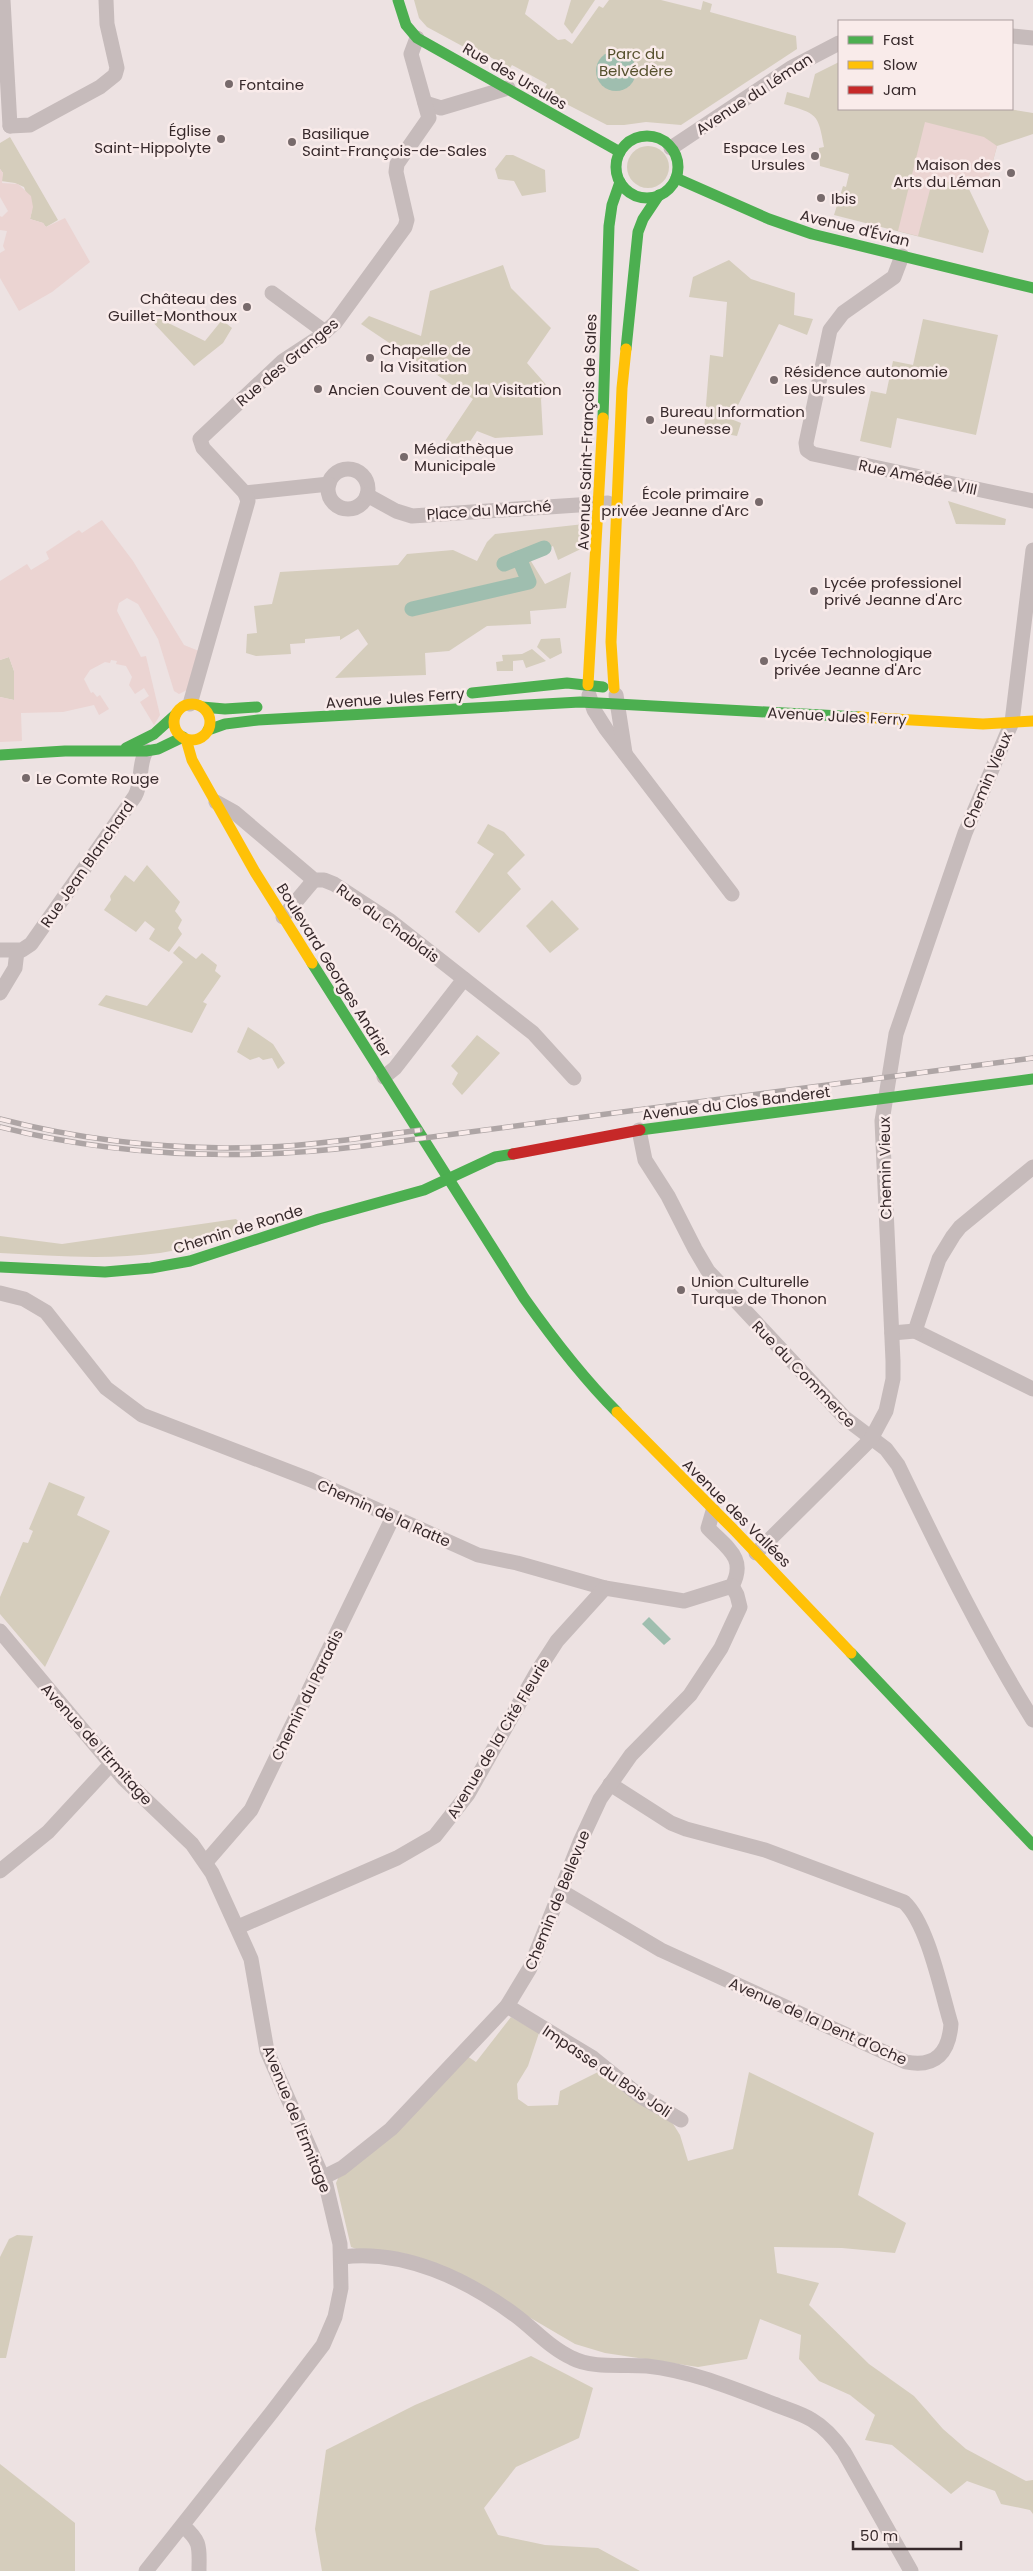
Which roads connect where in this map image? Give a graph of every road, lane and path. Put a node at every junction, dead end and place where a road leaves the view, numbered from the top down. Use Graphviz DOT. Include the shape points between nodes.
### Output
graph roads {
  1 [pos="3,0"];
  2 [pos="106,0"];
  3 [pos="398,0"];
  4 [pos="1013,36"];
  5 [pos="417,38"];
  6 [pos="1033,38"];
  7 [pos="838,44"];
  8 [pos="508,88"];
  9 [pos="425,102"];
  10 [pos="5,130"];
  11 [pos="671,148"];
  12 [pos="620,152"];
  13 [pos="676,178"];
  14 [pos="620,182"];
  15 [pos="659,196"];
  16 [pos="902,256"];
  17 [pos="1033,288"];
  18 [pos="272,293"];
  19 [pos="325,332"];
  20 [pos="329,484"];
  21 [pos="245,492"];
  22 [pos="367,495"];
  23 [pos="1033,501"];
  24 [pos="600,503"];
  25 [pos="616,503"];
  26 [pos="1033,550"];
  27 [pos="588,685"];
  28 [pos="614,688"];
  29 [pos="455,694"];
  30 [pos="378,699"];
  31 [pos="591,702"];
  32 [pos="618,705"];
  33 [pos="196,706"];
  34 [pos="272,706"];
  35 [pos="640,706"];
  36 [pos="378,713"];
  37 [pos="175,715"];
  38 [pos="1033,721"];
  39 [pos="1012,722"];
  40 [pos="206,732"];
  41 [pos="185,738"];
  42 [pos="119,750"];
  43 [pos="146,751"];
  44 [pos="625,752"];
  45 [pos="0,755"];
  46 [pos="200,773"];
  47 [pos="216,802"];
  48 [pos="314,880"];
  49 [pos="732,894"];
  50 [pos="283,917"];
  51 [pos="0,950"];
  52 [pos="18,950"];
  53 [pos="464,979"];
  54 [pos="0,992"];
  55 [pos="384,1077"];
  56 [pos="574,1078"];
  57 [pos="1033,1079"];
  58 [pos="887,1099"];
  59 [pos="639,1130"];
  60 [pos="1033,1167"];
  61 [pos="449,1179"];
  62 [pos="0,1267"];
  63 [pos="0,1294"];
  64 [pos="915,1331"];
  65 [pos="892,1333"];
  66 [pos="1033,1389"];
  67 [pos="871,1438"];
  68 [pos="713,1511"];
  69 [pos="393,1517"];
  70 [pos="756,1553"];
  71 [pos="732,1586"];
  72 [pos="605,1588"];
  73 [pos="0,1631"];
  74 [pos="1033,1720"];
  75 [pos="111,1764"];
  76 [pos="610,1784"];
  77 [pos="1033,1845"];
  78 [pos="206,1862"];
  79 [pos="0,1871"];
  80 [pos="561,1891"];
  81 [pos="238,1927"];
  82 [pos="507,2006"];
  83 [pos="681,2120"];
  84 [pos="322,2178"];
  85 [pos="342,2257"];
  86 [pos="183,2526"];
  87 [pos="146,2571"];
  88 [pos="199,2571"];
  89 [pos="912,2571"];
  1 -- 10 [label="street"];
  2 -- 10 [label="street" via="107,24 117,68 115,75 95,90 30,125"];
  3 -- 5 [label="street, Rue des Ursules" via="402,17"];
  4 -- 6 [label="street"];
  5 -- 8 [label="street, Rue des Ursules"];
  5 -- 9 [label="street, Rue des Granges" via="411,54"];
  7 -- 11 [label="street, Avenue du Léman" via="791,68"];
  8 -- 9 [label="street" via="441,108"];
  8 -- 12 [label="street, Rue des Ursules"];
  9 -- 19 [label="street, Rue des Granges" via="428,120 396,168 407,220 405,227 339,319"];
  11 -- 12 [label="street" via="659,138 644,136 630,141"];
  11 -- 13 [label="street" via="678,162"];
  12 -- 14 [label="street" via="616,165"];
  13 -- 15 [label="street" via="671,187"];
  13 -- 16 [label="street, Avenue d'Évian" via="790,227"];
  14 -- 15 [label="street" via="638,197"];
  14 -- 24 [label="street, Avenue Saint-François de Sales" via="609,226"];
  15 -- 25 [label="street" via="643,219 637,239 622,388"];
  16 -- 17 [label="street, Avenue d'Évian"];
  16 -- 23 [label="street, Rue Amédée VIII" via="894,277 843,313 830,330 806,446 813,454"];
  18 -- 19 [label="street"];
  19 -- 21 [label="street, Rue des Granges" via="279,365 200,439 203,448"];
  20 -- 21 [label="street"];
  20 -- 22 [label="street" via="331,499 343,508 358,506"];
  20 -- 22 [label="street" via="341,470 356,470 366,480"];
  21 -- 33 [label="street" via="248,501 246,512"];
  22 -- 24 [label="street, Place du Marché" via="412,516"];
  24 -- 25 [label="street, Place du Marché"];
  24 -- 27 [label="street, Avenue Saint-François de Sales"];
  25 -- 28 [label="street" via="611,642"];
  26 -- 39 [label="street, Chemin Vieux"];
  27 -- 28 [label="street, Avenue Jules Ferry"];
  27 -- 29 [label="street, Avenue Jules Ferry" via="549,685"];
  27 -- 31 [label="street"];
  28 -- 32 [label="street"];
  28 -- 35 [label="street, Avenue Jules Ferry"];
  30 -- 36 [label="street"];
  31 -- 32 [label="street, Avenue Jules Ferry"];
  31 -- 36 [label="street, Avenue Jules Ferry"];
  31 -- 44 [label="street" via="598,718"];
  32 -- 35 [label="street, Avenue Jules Ferry"];
  32 -- 44 [label="street"];
  33 -- 34 [label="street" via="225,709"];
  33 -- 37 [label="street" via="181,707"];
  33 -- 40 [label="street" via="209,718"];
  35 -- 39 [label="street, Avenue Jules Ferry" via="982,724"];
  36 -- 40 [label="street, Avenue Jules Ferry" via="258,720 226,724"];
  37 -- 41 [label="street" via="175,728"];
  37 -- 42 [label="street" via="154,734"];
  38 -- 39 [label="street, Avenue Jules Ferry"];
  39 -- 58 [label="street, Chemin Vieux" via="965,833 899,1025"];
  40 -- 41 [label="street" via="194,740"];
  40 -- 46 [label="street" via="200,755"];
  41 -- 43 [label="street"];
  41 -- 46 [label="street, Boulevard Georges Andrier"];
  42 -- 43 [label="street"];
  42 -- 45 [label="street"];
  43 -- 46 [label="street" via="176,760"];
  43 -- 52 [label="street, Rue Jean Blanchard" via="142,760 141,782 135,796 31,944"];
  44 -- 49 [label="street"];
  46 -- 47 [label="street, Boulevard Georges Andrier"];
  47 -- 48 [label="street, Rue du Chablais" via="234,812"];
  47 -- 50 [label="street, Boulevard Georges Andrier"];
  48 -- 50 [label="street"];
  48 -- 53 [label="street, Rue du Chablais" via="329,882 367,905"];
  50 -- 55 [label="street, Boulevard Georges Andrier"];
  51 -- 52 [label="street"];
  52 -- 54 [label="street" via="15,968"];
  53 -- 55 [label="street"];
  53 -- 56 [label="street, Rue du Chablais" via="540,1039"];
  55 -- 61 [label="street, Boulevard Georges Andrier"];
  57 -- 58 [label="street, Avenue du Clos Banderet"];
  58 -- 59 [label="street, Avenue du Clos Banderet"];
  58 -- 65 [label="street, Chemin Vieux" via="882,1140"];
  59 -- 61 [label="street, Avenue du Clos Banderet" via="495,1157"];
  59 -- 67 [label="street, Rue du Commerce" via="645,1160 668,1196 704,1266 845,1418"];
  60 -- 64 [label="street" via="953,1236 939,1259"];
  61 -- 62 [label="street, Chemin de Ronde" via="424,1190 170,1265 106,1272"];
  61 -- 68 [label="street, Avenue des Vallées" via="524,1298 574,1368"];
  63 -- 69 [label="street, Chemin de la Ratte" via="24,1299 46,1312 106,1388 142,1415 311,1480"];
  64 -- 65 [label="street"];
  64 -- 66 [label="street"];
  65 -- 67 [label="street, Chemin Vieux" via="893,1379 881,1424"];
  67 -- 70 [label="street, Chemin Vieux"];
  67 -- 74 [label="street, Rue du Commerce" via="886,1449 898,1465 954,1581"];
  68 -- 70 [label="street, Avenue des Vallées"];
  68 -- 71 [label="street" via="708,1528 739,1566"];
  69 -- 72 [label="street, Chemin de la Ratte" via="478,1555"];
  69 -- 78 [label="street, Chemin du Paradis" via="251,1810"];
  70 -- 77 [label="street, Avenue des Vallées"];
  71 -- 72 [label="street, Chemin de la Ratte" via="684,1601"];
  71 -- 76 [label="street, Chemin de Bellevue" via="740,1607 721,1648 690,1695 631,1755"];
  72 -- 81 [label="street, Avenue de la Cité Fleurie" via="557,1642 468,1794 435,1836 396,1858"];
  73 -- 75 [label="street, Avenue de l'Ermitage"];
  75 -- 78 [label="street, Avenue de l'Ermitage"];
  75 -- 79 [label="street" via="48,1832"];
  76 -- 80 [label="street, Chemin de Bellevue" via="588,1824"];
  76 -- 80 [label="street, Avenue de la Dent d'Oche" via="671,1823 765,1850 904,1902 914,1911 922,1928 951,2024 945,2050 926,2063 906,2062 661,1950"];
  78 -- 81 [label="street, Avenue de l'Ermitage"];
  80 -- 82 [label="street, Chemin de Bellevue" via="530,1968"];
  81 -- 84 [label="street, Avenue de l'Ermitage" via="254,1968 267,2051"];
  82 -- 83 [label="street, Impasse du Bois Joli" via="586,2053 640,2096"];
  82 -- 84 [label="street, Chemin de Bellevue" via="391,2129 342,2168"];
  84 -- 85 [label="street, Avenue de l'Ermitage" via="333,2210"];
  85 -- 86 [label="street, Avenue de l'Ermitage" via="338,2302 322,2345"];
  85 -- 89 [label="street" via="390,2259 422,2265 449,2276 515,2315 572,2358 685,2372 726,2384 812,2419 844,2452"];
  86 -- 87 [label="street, Avenue de l'Ermitage"];
  86 -- 88 [label="street" via="199,2544"];
}
